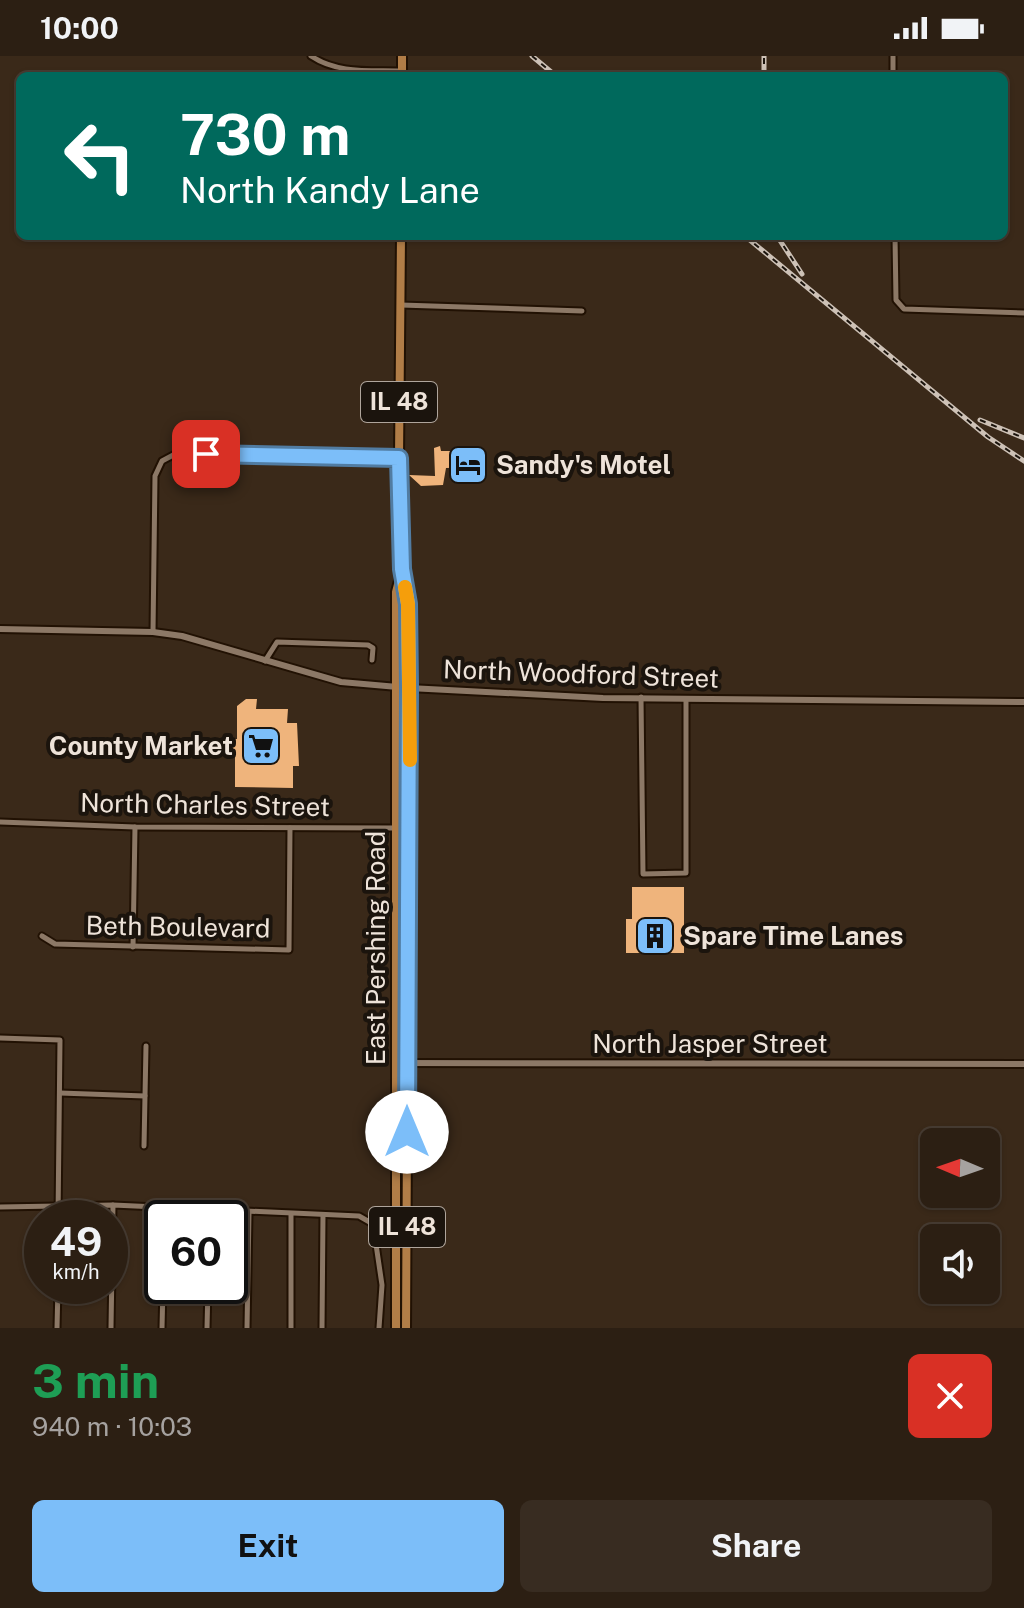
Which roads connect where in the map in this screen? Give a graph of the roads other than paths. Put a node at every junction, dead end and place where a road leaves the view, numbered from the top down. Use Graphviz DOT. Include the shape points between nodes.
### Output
graph roads {
  1 [pos="311,56"];
  2 [pos="382,72"];
  3 [pos="401,240"];
  4 [pos="895,240"];
  5 [pos="400,305"];
  6 [pos="582,311"];
  7 [pos="1024,313"];
  8 [pos="399,458"];
  9 [pos="402,569"];
  10 [pos="0,629"];
  11 [pos="153,632"];
  12 [pos="372,660"];
  13 [pos="265,661"];
  14 [pos="397,687"];
  15 [pos="409,688"];
  16 [pos="641,697"];
  17 [pos="686,700"];
  18 [pos="1024,702"];
  19 [pos="0,822"];
  20 [pos="135,827"];
  21 [pos="290,828"];
  22 [pos="396,828"];
  23 [pos="409,832"];
  24 [pos="42,936"];
  25 [pos="133,947"];
  26 [pos="0,1038"];
  27 [pos="146,1046"];
  28 [pos="396,1063"];
  29 [pos="408,1063"];
  30 [pos="1024,1064"];
  31 [pos="60,1093"];
  32 [pos="145,1096"];
  33 [pos="144,1146"];
  34 [pos="59,1200"];
  35 [pos="24,1206"];
  36 [pos="0,1207"];
  37 [pos="249,1213"];
  38 [pos="291,1214"];
  39 [pos="323,1215"];
  40 [pos="373,1224"];
  41 [pos="396,1227"];
  42 [pos="407,1228"];
  43 [pos="58,1304"];
  44 [pos="111,1304"];
  45 [pos="163,1304"];
  46 [pos="208,1304"];
  47 [pos="57,1328"];
  48 [pos="111,1328"];
  49 [pos="162,1328"];
  50 [pos="207,1328"];
  51 [pos="247,1328"];
  52 [pos="291,1328"];
  53 [pos="322,1328"];
  54 [pos="379,1328"];
  55 [pos="396,1328"];
  56 [pos="406,1328"];
  1 -- 2 [label="street" via="342,70"];
  3 -- 5 [label="main road, East Pershing Road / IL 48"];
  4 -- 7 [label="street" via="898,305 912,311"];
  5 -- 6 [label="street"];
  5 -- 8 [label="main road, East Pershing Road / IL 48"];
  8 -- 9 [label="main road, East Pershing Road / IL 48"];
  8 -- 11 [label="street" via="177,453 162,461 155,476"];
  9 -- 14 [label="main road, East Pershing Road / IL 48" via="396,592"];
  9 -- 15 [label="main road, East Pershing Road / IL 48"];
  10 -- 11 [label="street, North Woodford Street"];
  11 -- 13 [label="street, North Woodford Street" via="214,643"];
  12 -- 13 [label="street" via="373,648 368,645 277,642"];
  13 -- 14 [label="street, North Woodford Street" via="341,682"];
  14 -- 15 [label="street, North Woodford Street"];
  14 -- 22 [label="main road, East Pershing Road / IL 48"];
  15 -- 16 [label="street, North Woodford Street"];
  15 -- 23 [label="main road, East Pershing Road / IL 48"];
  16 -- 17 [label="street, North Woodford Street"];
  16 -- 17 [label="street" via="643,874 686,873"];
  17 -- 18 [label="street, North Woodford Street"];
  19 -- 20 [label="street, North Charles Street"];
  20 -- 21 [label="street, North Charles Street"];
  20 -- 25 [label="street"];
  21 -- 22 [label="street, North Charles Street"];
  21 -- 25 [label="street, Beth Boulevard" via="289,950"];
  22 -- 23 [label="street, North Charles Street"];
  22 -- 28 [label="main road, East Pershing Road / IL 48"];
  23 -- 29 [label="main road, East Pershing Road / IL 48"];
  24 -- 25 [label="street, Beth Boulevard" via="55,944"];
  26 -- 31 [label="street" via="60,1040"];
  27 -- 32 [label="street"];
  28 -- 29 [label="street, North Jasper Street"];
  28 -- 41 [label="main road, East Pershing Road / IL 48"];
  29 -- 30 [label="street, North Jasper Street"];
  29 -- 42 [label="main road, East Pershing Road / IL 48"];
  31 -- 32 [label="street"];
  31 -- 34 [label="street"];
  32 -- 33 [label="street"];
  35 -- 36 [label="street"];
  37 -- 38 [label="street"];
  37 -- 51 [label="street"];
  38 -- 39 [label="street"];
  38 -- 52 [label="street"];
  39 -- 40 [label="street" via="359,1216"];
  39 -- 53 [label="street"];
  40 -- 41 [label="street"];
  40 -- 54 [label="street" via="382,1285"];
  41 -- 42 [label="street"];
  41 -- 55 [label="main road, East Pershing Road / IL 48"];
  42 -- 56 [label="main road, East Pershing Road / IL 48"];
  43 -- 47 [label="street"];
  44 -- 48 [label="street"];
  45 -- 49 [label="street"];
  46 -- 50 [label="street"];
}
